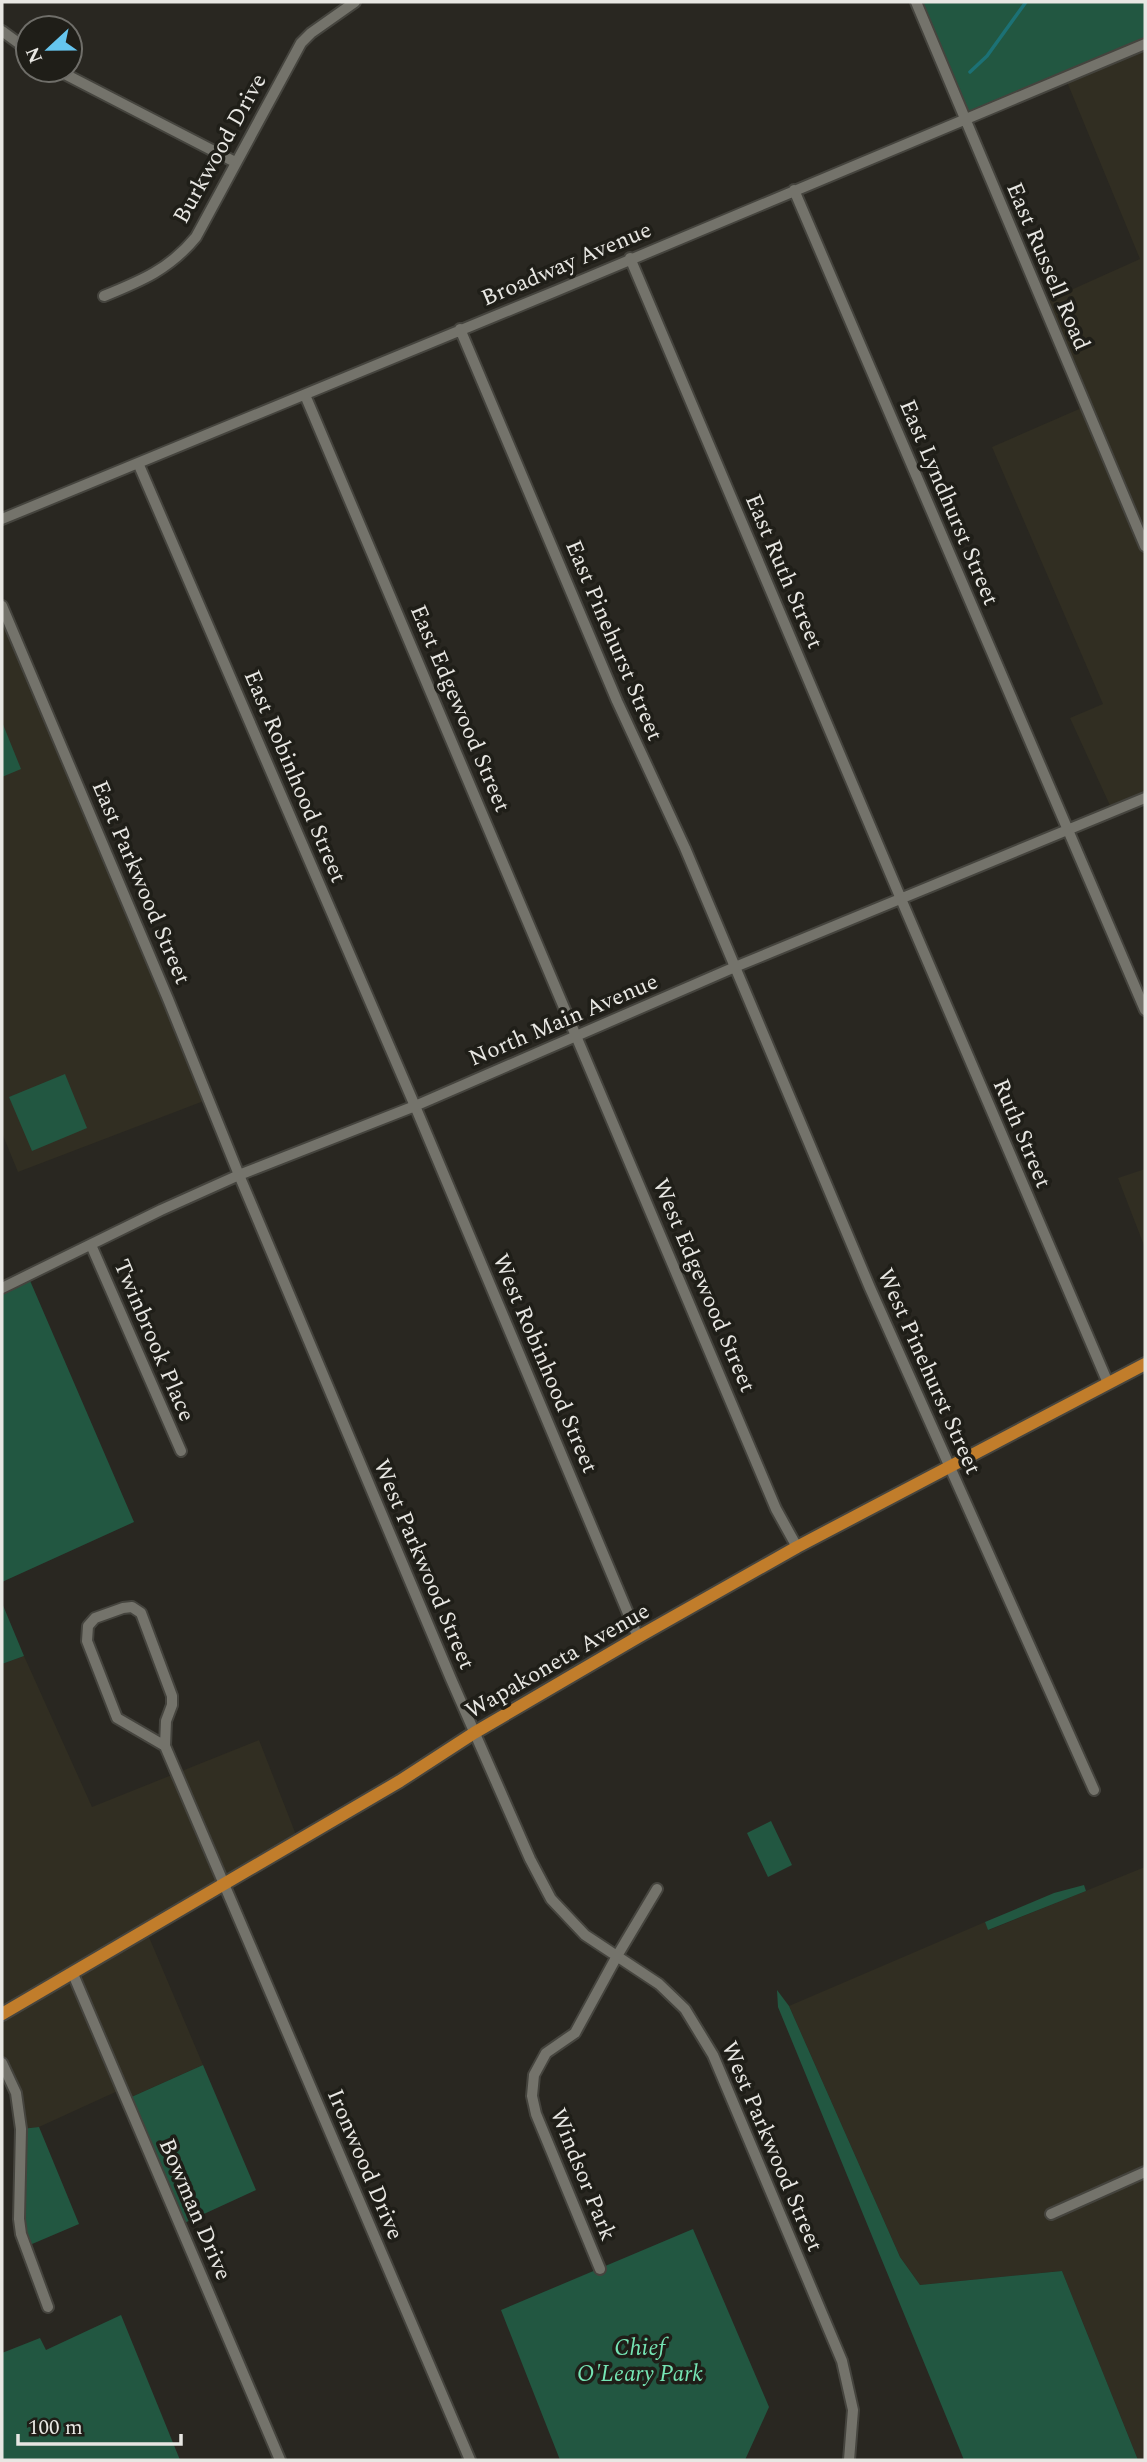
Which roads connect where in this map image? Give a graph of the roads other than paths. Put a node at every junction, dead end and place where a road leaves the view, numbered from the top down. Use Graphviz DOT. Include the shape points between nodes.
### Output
graph roads {
  1 [pos="355,2"];
  2 [pos="916,2"];
  3 [pos="1145,44"];
  4 [pos="84,84"];
  5 [pos="964,118"];
  6 [pos="235,162"];
  7 [pos="794,190"];
  8 [pos="630,258"];
  9 [pos="104,296"];
  10 [pos="460,329"];
  11 [pos="305,395"];
  12 [pos="138,463"];
  13 [pos="2,519"];
  14 [pos="1145,546"];
  15 [pos="2,606"];
  16 [pos="1145,798"];
  17 [pos="1067,831"];
  18 [pos="901,899"];
  19 [pos="735,967"];
  20 [pos="1145,1010"];
  21 [pos="578,1037"];
  22 [pos="415,1106"];
  23 [pos="239,1175"];
  24 [pos="91,1244"];
  25 [pos="2,1288"];
  26 [pos="1145,1364"];
  27 [pos="1108,1383"];
  28 [pos="181,1451"];
  29 [pos="949,1467"];
  30 [pos="797,1547"];
  31 [pos="638,1637"];
  32 [pos="474,1733"];
  33 [pos="165,1746"];
  34 [pos="1094,1790"];
  35 [pos="224,1884"];
  36 [pos="657,1889"];
  37 [pos="617,1956"];
  38 [pos="73,1973"];
  39 [pos="2,2014"];
  40 [pos="2,2063"];
  41 [pos="1145,2172"];
  42 [pos="1051,2214"];
  43 [pos="600,2269"];
  44 [pos="48,2307"];
  45 [pos="280,2460"];
  46 [pos="470,2460"];
  47 [pos="849,2460"];
  1 -- 6 [label="street, Burkwood Drive" via="301,43"];
  2 -- 5 [label="street, East Russell Road"];
  3 -- 5 [label="street, Broadway Avenue"];
  4 -- 6 [label="street"];
  5 -- 7 [label="street, Broadway Avenue"];
  5 -- 14 [label="street, East Russell Road"];
  6 -- 9 [label="street, Burkwood Drive" via="196,237 180,256 146,279"];
  7 -- 8 [label="street, Broadway Avenue"];
  7 -- 17 [label="street, East Lyndhurst Street"];
  8 -- 10 [label="street, Broadway Avenue"];
  8 -- 18 [label="street, East Ruth Street"];
  10 -- 11 [label="street, Broadway Avenue"];
  10 -- 19 [label="street, East Pinehurst Street"];
  11 -- 12 [label="street, Broadway Avenue"];
  11 -- 21 [label="street, East Edgewood Street"];
  12 -- 13 [label="street, Broadway Avenue"];
  12 -- 22 [label="street, East Robinhood Street"];
  15 -- 23 [label="street, East Parkwood Street"];
  16 -- 17 [label="street, North Main Avenue"];
  17 -- 18 [label="street, North Main Avenue"];
  17 -- 20 [label="street, East Lyndhurst Street"];
  18 -- 19 [label="street, North Main Avenue"];
  18 -- 27 [label="street, Ruth Street"];
  19 -- 21 [label="street, North Main Avenue"];
  19 -- 29 [label="street, West Pinehurst Street"];
  21 -- 22 [label="street, North Main Avenue"];
  21 -- 30 [label="street, West Edgewood Street" via="771,1497"];
  22 -- 23 [label="street, North Main Avenue"];
  22 -- 31 [label="street, West Robinhood Street"];
  23 -- 24 [label="street, North Main Avenue"];
  23 -- 32 [label="street, West Parkwood Street"];
  24 -- 25 [label="street, North Main Avenue" via="20,1274"];
  24 -- 28 [label="street, Twinbrook Place"];
  26 -- 27 [label="main road, Wapakoneta Avenue"];
  27 -- 29 [label="main road, Wapakoneta Avenue"];
  29 -- 30 [label="main road, Wapakoneta Avenue"];
  29 -- 34 [label="street, West Pinehurst Street"];
  30 -- 31 [label="main road, Wapakoneta Avenue"];
  31 -- 32 [label="main road, Wapakoneta Avenue"];
  32 -- 35 [label="main road, Wapakoneta Avenue"];
  32 -- 37 [label="street, West Parkwood Street" via="551,1899 584,1935"];
  33 -- 33 [label="street" via="172,1696 141,1613 132,1607 95,1618 88,1626 87,1641 117,1718"];
  33 -- 35 [label="street, Ironwood Drive"];
  35 -- 38 [label="main road, Wapakoneta Avenue"];
  35 -- 46 [label="street, Ironwood Drive"];
  36 -- 37 [label="street, Windsor Park"];
  37 -- 43 [label="street, Windsor Park" via="575,2033 546,2053 533,2085 536,2114"];
  37 -- 47 [label="street, West Parkwood Street" via="659,1984 685,2009 713,2054 842,2361 853,2410"];
  38 -- 39 [label="main road, Wapakoneta Avenue"];
  38 -- 45 [label="street, Bowman Drive"];
  40 -- 44 [label="street" via="16,2093 21,2129 21,2234"];
  41 -- 42 [label="street"];
}
